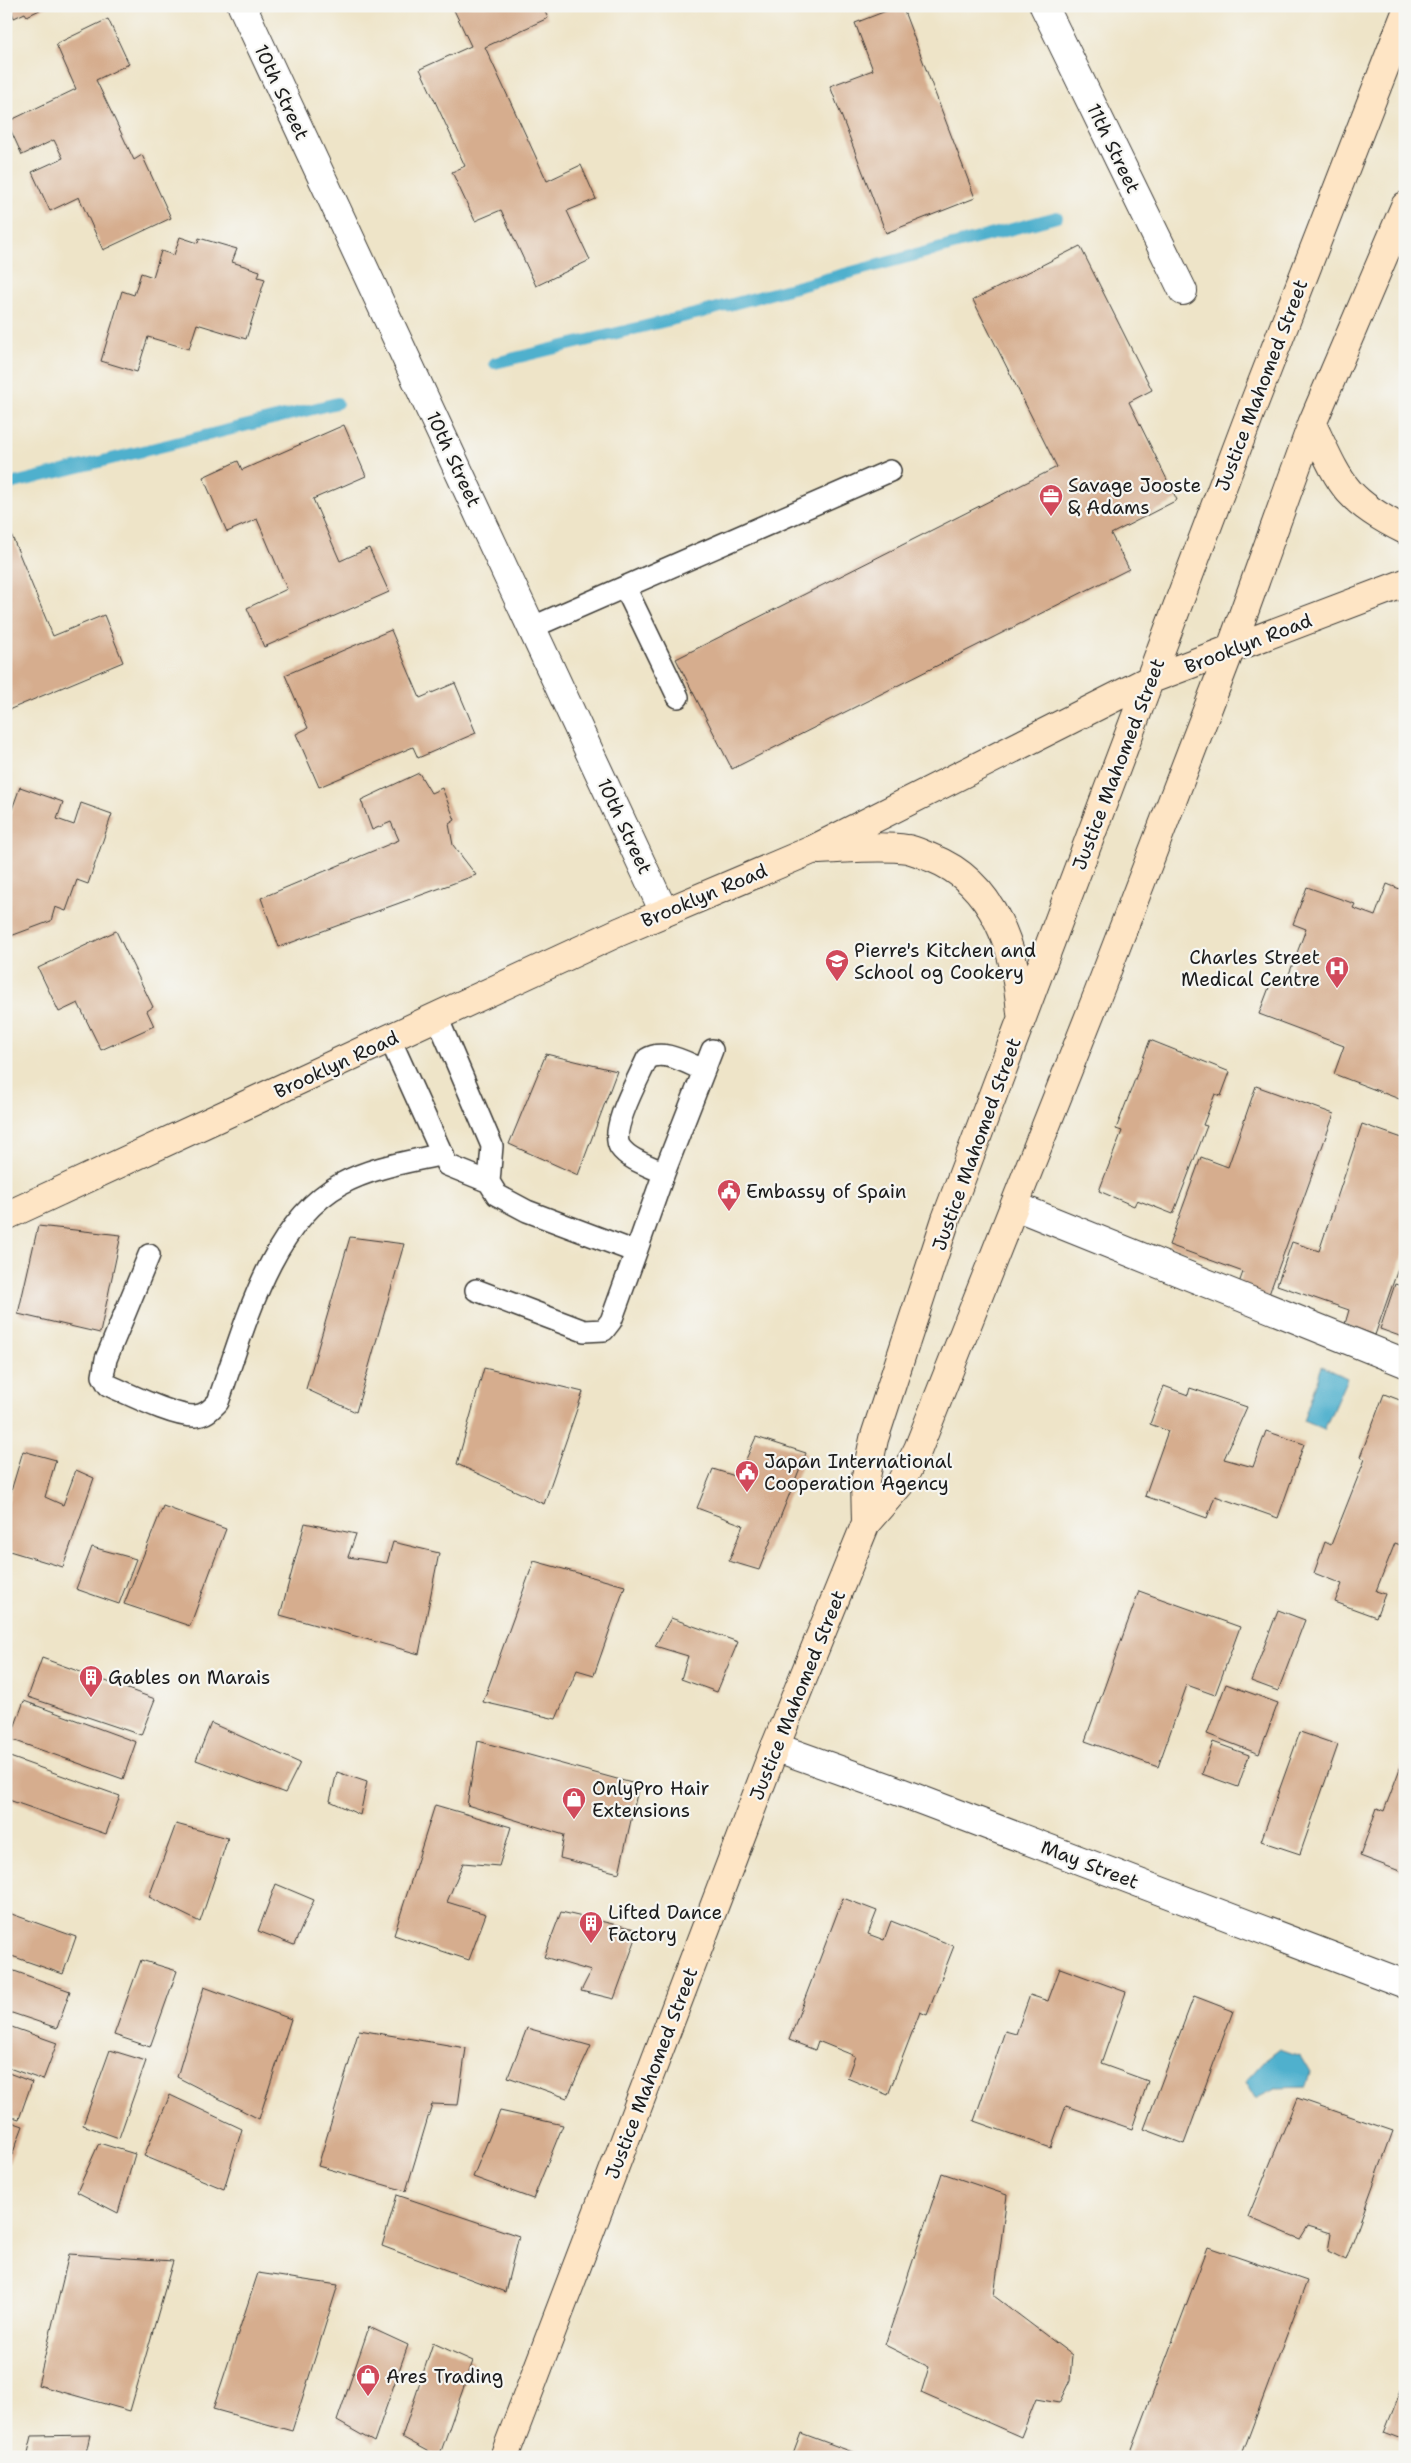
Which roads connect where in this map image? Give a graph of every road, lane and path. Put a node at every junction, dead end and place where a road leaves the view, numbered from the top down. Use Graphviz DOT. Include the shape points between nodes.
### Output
graph roads {
  1 [pos="242,6"];
  2 [pos="1044,6"];
  3 [pos="1405,15"];
  4 [pos="1405,206"];
  5 [pos="1183,290"];
  6 [pos="1312,424"];
  7 [pos="890,471"];
  8 [pos="1405,530"];
  9 [pos="1405,583"];
  10 [pos="625,587"];
  11 [pos="533,627"];
  12 [pos="1231,648"];
  13 [pos="1149,680"];
  14 [pos="678,697"];
  15 [pos="812,850"];
  16 [pos="664,912"];
  17 [pos="437,1017"];
  18 [pos="1022,1022"];
  19 [pos="390,1039"];
  20 [pos="712,1050"];
  21 [pos="704,1070"];
  22 [pos="443,1154"];
  23 [pos="664,1173"];
  24 [pos="488,1182"];
  25 [pos="1015,1206"];
  26 [pos="8,1212"];
  27 [pos="636,1252"];
  28 [pos="149,1254"];
  29 [pos="476,1290"];
  30 [pos="1405,1363"];
  31 [pos="866,1523"];
  32 [pos="775,1747"];
  33 [pos="1405,1984"];
  34 [pos="504,2457"];
  1 -- 11 [label="street, 10th Street"];
  2 -- 5 [label="street, 11th Street"];
  3 -- 13 [label="main road, Justice Mahomed Street"];
  4 -- 6 [label="main road, Justice Mahomed Street"];
  6 -- 8 [label="main road" via="1337,478 1350,496 1376,516"];
  6 -- 12 [label="main road, Justice Mahomed Street"];
  7 -- 10 [label="lane"];
  9 -- 12 [label="main road, Brooklyn Road"];
  10 -- 11 [label="lane"];
  10 -- 14 [label="lane"];
  11 -- 16 [label="street, 10th Street"];
  12 -- 13 [label="main road, Brooklyn Road"];
  12 -- 25 [label="main road, Justice Mahomed Street"];
  13 -- 15 [label="main road, Brooklyn Road"];
  13 -- 18 [label="main road, Justice Mahomed Street"];
  15 -- 16 [label="main road, Brooklyn Road"];
  15 -- 18 [label="main road" via="908,848 949,865 978,888 996,916 1007,942 1018,977"];
  16 -- 17 [label="main road, Brooklyn Road"];
  17 -- 19 [label="main road, Brooklyn Road"];
  17 -- 24 [label="lane" via="492,1146"];
  18 -- 31 [label="main road, Justice Mahomed Street" via="946,1219 874,1439 865,1481"];
  19 -- 22 [label="lane"];
  19 -- 26 [label="main road, Brooklyn Road"];
  20 -- 21 [label="lane"];
  21 -- 23 [label="lane"];
  21 -- 23 [label="lane" via="654,1054 647,1059 620,1119 617,1139 621,1148"];
  22 -- 24 [label="lane" via="448,1165"];
  22 -- 28 [label="lane" via="377,1169 340,1184 296,1222 278,1249 256,1298 218,1402 208,1412 195,1416 169,1410 108,1385 103,1376 106,1359"];
  23 -- 27 [label="lane"];
  24 -- 27 [label="lane" via="497,1195 527,1211"];
  25 -- 30 [label="street"];
  25 -- 31 [label="main road, Justice Mahomed Street" via="918,1449 900,1484"];
  27 -- 29 [label="lane" via="611,1322 604,1330 584,1331"];
  31 -- 32 [label="main road, Justice Mahomed Street"];
  32 -- 33 [label="street, May Street"];
  32 -- 34 [label="main road, Justice Mahomed Street"];
}
